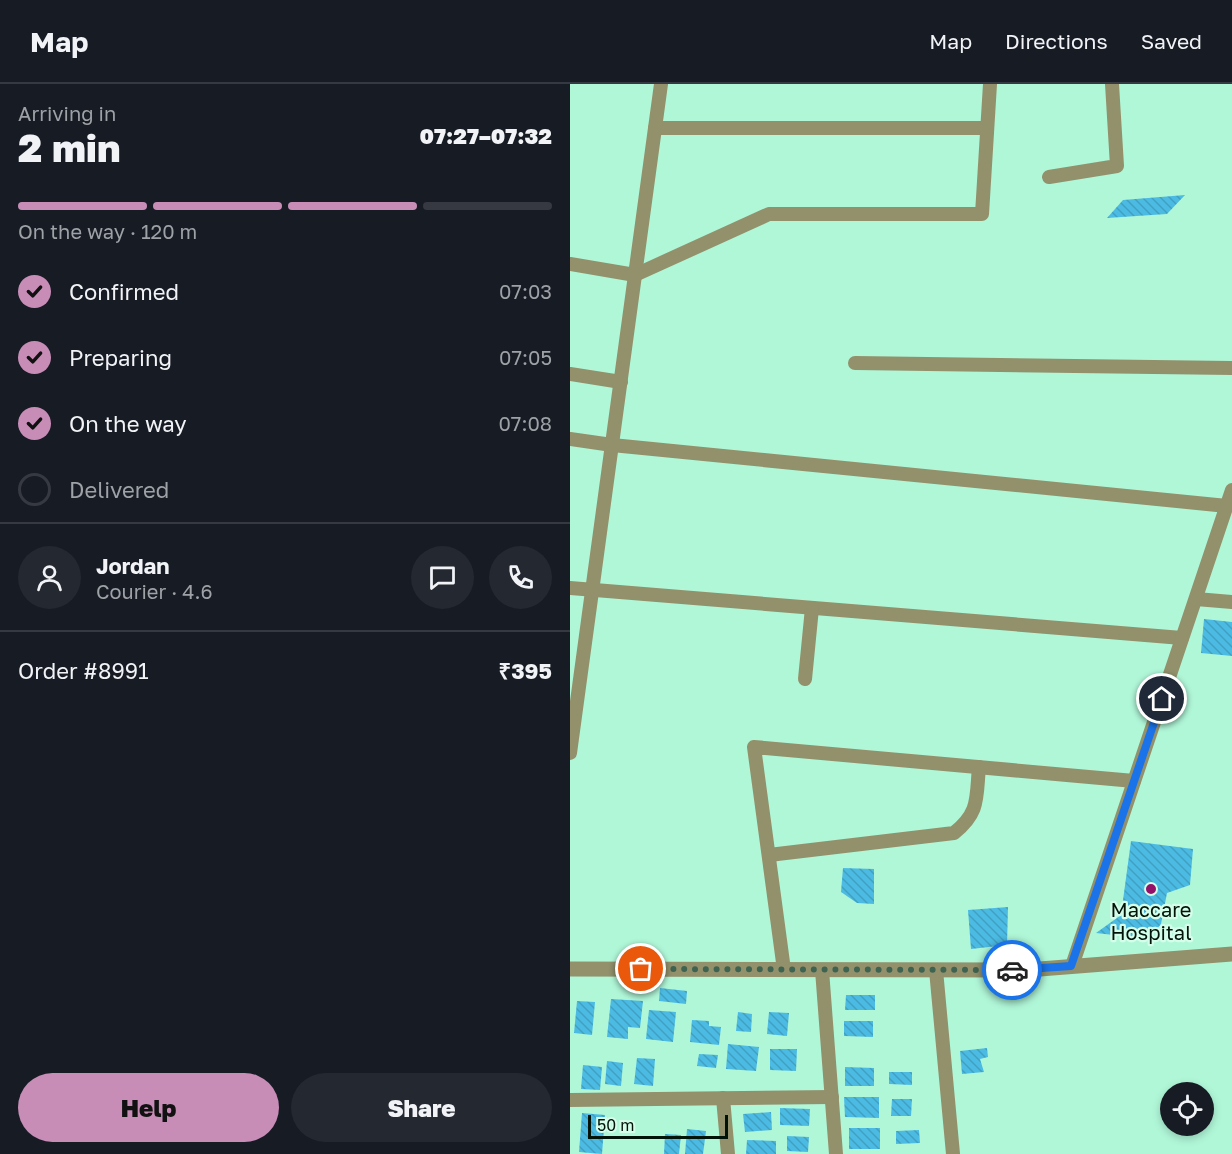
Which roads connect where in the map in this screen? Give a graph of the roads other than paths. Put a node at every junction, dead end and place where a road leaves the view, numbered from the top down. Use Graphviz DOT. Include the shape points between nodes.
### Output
graph roads {
  1 [pos="661,84"];
  2 [pos="990,84"];
  3 [pos="1112,84"];
  4 [pos="655,128"];
  5 [pos="987,128"];
  6 [pos="1048,177"];
  7 [pos="570,264"];
  8 [pos="635,275"];
  9 [pos="855,363"];
  10 [pos="1232,368"];
  11 [pos="570,374"];
  12 [pos="621,382"];
  13 [pos="570,439"];
  14 [pos="612,445"];
  15 [pos="1232,490"];
  16 [pos="1227,506"];
  17 [pos="570,588"];
  18 [pos="592,590"];
  19 [pos="1196,599"];
  20 [pos="1232,602"];
  21 [pos="812,608"];
  22 [pos="1182,638"];
  23 [pos="805,679"];
  24 [pos="570,753"];
  25 [pos="980,767"];
  26 [pos="1134,780"];
  27 [pos="769,855"];
  28 [pos="1232,954"];
  29 [pos="1071,966"];
  30 [pos="570,969"];
  31 [pos="784,970"];
  32 [pos="822,970"];
  33 [pos="936,970"];
  34 [pos="831,1097"];
  35 [pos="723,1098"];
  36 [pos="570,1100"];
  37 [pos="728,1154"];
  38 [pos="836,1154"];
  39 [pos="952,1154"];
  1 -- 4 [label="street"];
  2 -- 5 [label="street"];
  3 -- 6 [label="street" via="1118,166"];
  4 -- 5 [label="street"];
  4 -- 8 [label="street"];
  5 -- 8 [label="street" via="982,214 769,214"];
  7 -- 8 [label="street"];
  8 -- 12 [label="street"];
  9 -- 10 [label="street"];
  11 -- 12 [label="street"];
  12 -- 14 [label="street"];
  13 -- 14 [label="street"];
  14 -- 16 [label="street"];
  14 -- 18 [label="street"];
  15 -- 16 [label="street"];
  16 -- 19 [label="street"];
  17 -- 18 [label="street"];
  18 -- 21 [label="street"];
  18 -- 24 [label="street"];
  19 -- 20 [label="street"];
  19 -- 22 [label="street"];
  21 -- 22 [label="street"];
  21 -- 23 [label="street"];
  22 -- 26 [label="street"];
  25 -- 26 [label="street"];
  25 -- 27 [label="street" via="975,810 954,833"];
  25 -- 27 [label="street" via="754,747"];
  26 -- 29 [label="street"];
  27 -- 31 [label="street"];
  28 -- 29 [label="street"];
  29 -- 33 [label="street"];
  30 -- 31 [label="street"];
  31 -- 32 [label="street"];
  32 -- 33 [label="street"];
  32 -- 34 [label="street"];
  33 -- 39 [label="street"];
  34 -- 35 [label="street"];
  34 -- 38 [label="street"];
  35 -- 36 [label="street"];
  35 -- 37 [label="street"];
}
